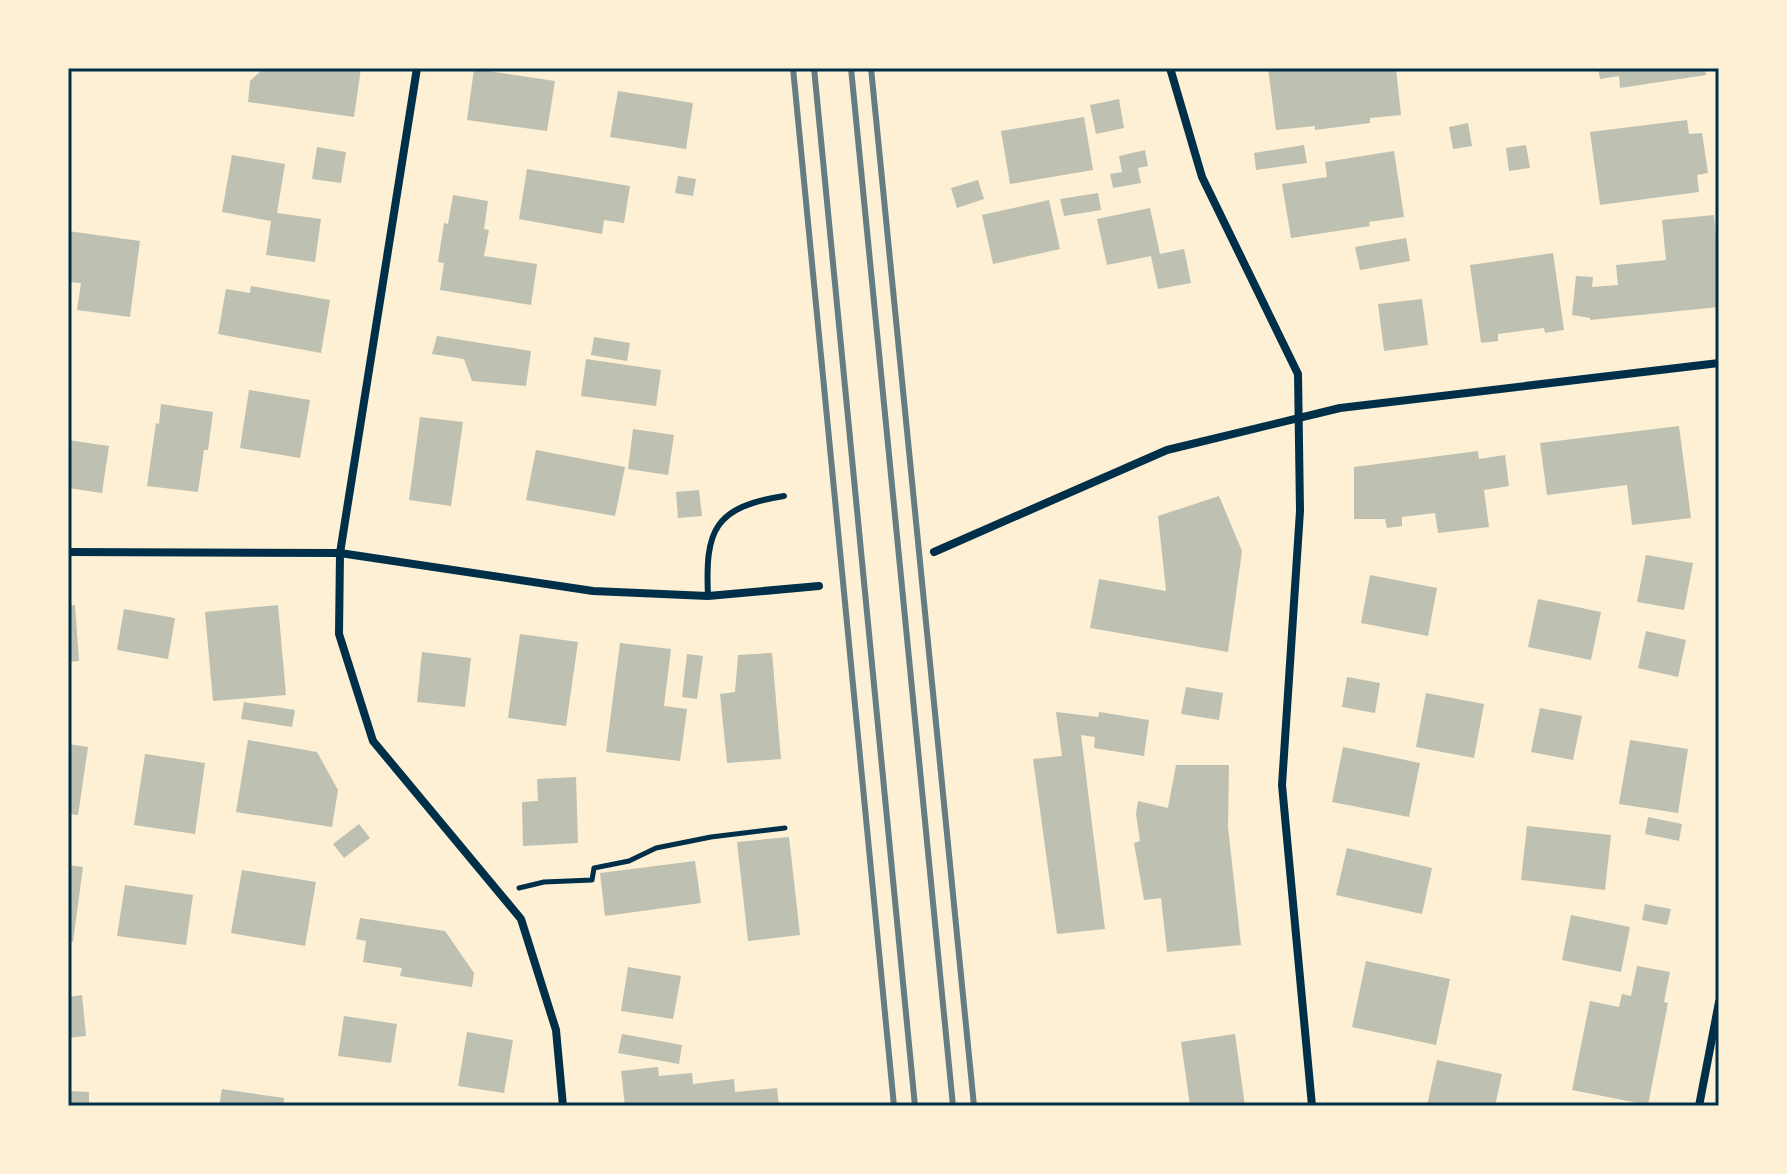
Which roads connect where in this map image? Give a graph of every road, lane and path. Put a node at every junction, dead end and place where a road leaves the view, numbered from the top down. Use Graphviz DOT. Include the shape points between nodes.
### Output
graph roads {
  1 [pos="417,68"];
  2 [pos="1170,68"];
  3 [pos="1719,363"];
  4 [pos="1299,418"];
  5 [pos="784,496"];
  6 [pos="68,552"];
  7 [pos="934,552"];
  8 [pos="340,553"];
  9 [pos="819,586"];
  10 [pos="708,596"];
  11 [pos="785,828"];
  12 [pos="499,893"];
  13 [pos="1719,1002"];
  14 [pos="563,1106"];
  15 [pos="1312,1106"];
  16 [pos="1699,1106"];
  1 -- 8 [label="street"];
  2 -- 4 [label="street" via="1202,177 1298,374"];
  3 -- 4 [label="street" via="1340,408"];
  4 -- 7 [label="street" via="1167,450"];
  4 -- 15 [label="street" via="1300,511 1282,785"];
  5 -- 10 [label="lane" via="731,512 713,531"];
  6 -- 8 [label="street"];
  8 -- 10 [label="street" via="593,591"];
  8 -- 12 [label="street" via="339,634 373,741"];
  9 -- 10 [label="street"];
  11 -- 12 [label="path" via="656,848 629,861 594,868 592,880 544,882"];
  12 -- 14 [label="street" via="521,919 556,1030"];
  13 -- 16 [label="street"];
}
